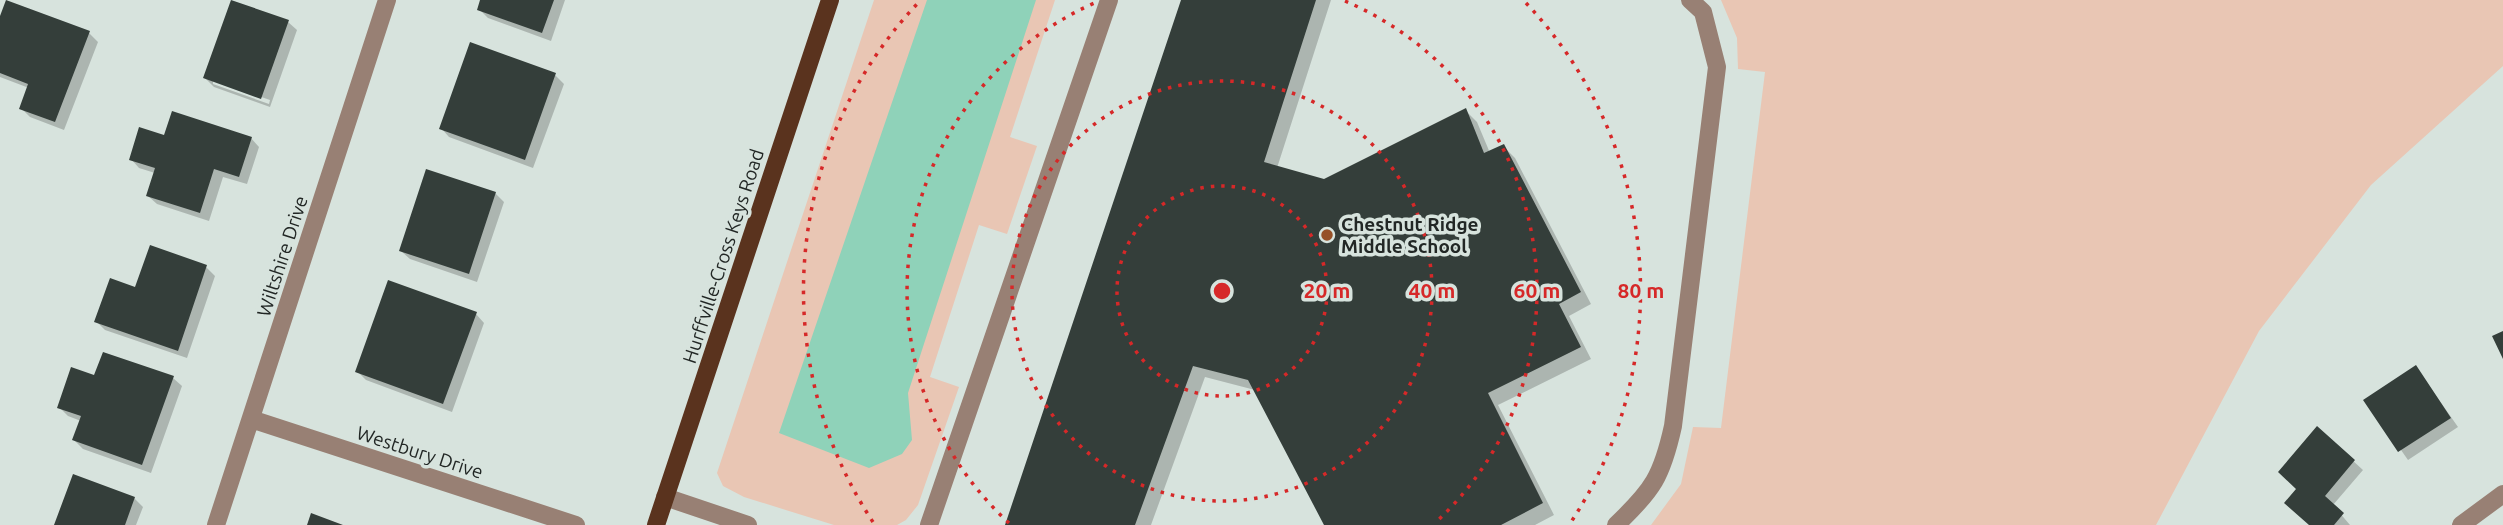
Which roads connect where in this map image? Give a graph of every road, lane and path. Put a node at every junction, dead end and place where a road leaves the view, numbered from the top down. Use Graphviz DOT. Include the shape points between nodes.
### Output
graph roads {
  1 [pos="387,0"];
  2 [pos="830,0"];
  3 [pos="1109,0"];
  4 [pos="1690,0"];
  5 [pos="251,419"];
  6 [pos="2503,494"];
  7 [pos="666,497"];
  8 [pos="216,525"];
  9 [pos="576,525"];
  10 [pos="656,525"];
  11 [pos="748,525"];
  12 [pos="929,525"];
  13 [pos="1616,525"];
  14 [pos="2461,525"];
  1 -- 5 [label="street, Wiltshire Drive"];
  2 -- 7 [label="main road, Hurffville-Cross Keys Road"];
  3 -- 12 [label="street"];
  4 -- 13 [label="street" via="1703,12 1717,67 1673,426 1665,465 1644,499"];
  5 -- 8 [label="street, Wiltshire Drive"];
  5 -- 9 [label="street, Westbury Drive"];
  6 -- 14 [label="street"];
  7 -- 10 [label="main road, Hurffville-Cross Keys Road"];
  7 -- 11 [label="street"];
}
